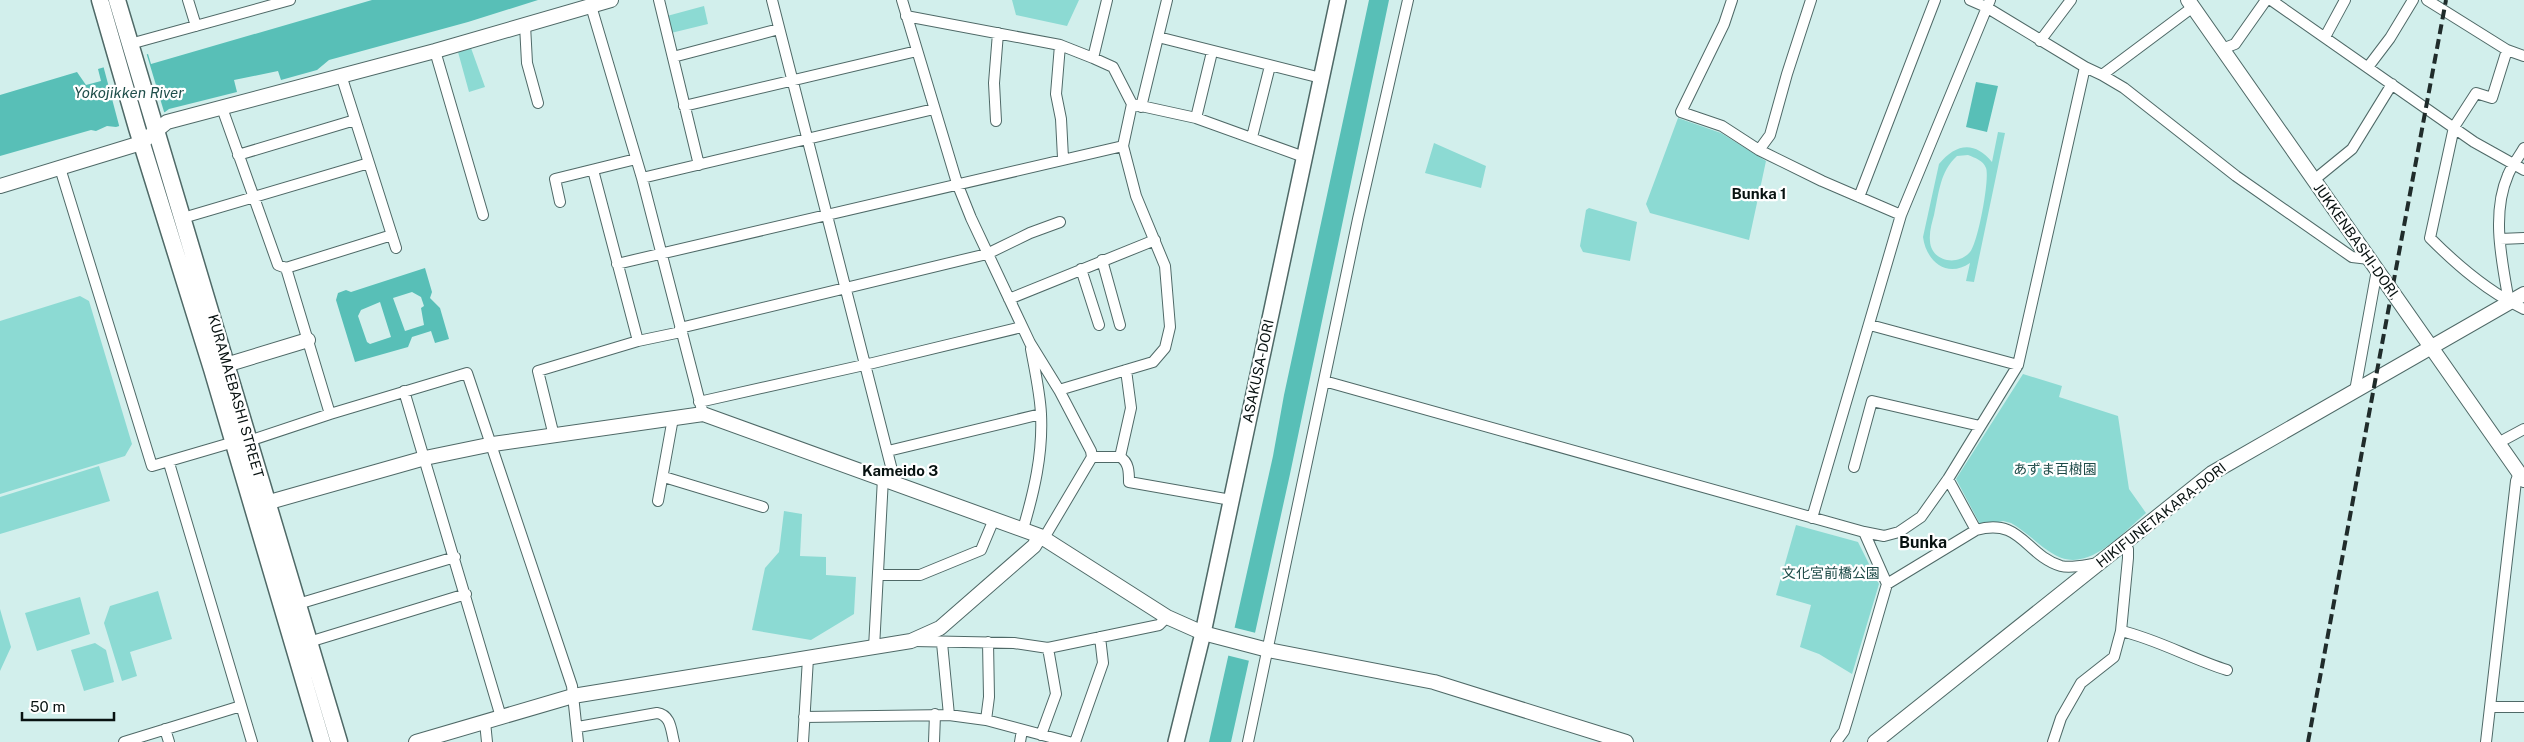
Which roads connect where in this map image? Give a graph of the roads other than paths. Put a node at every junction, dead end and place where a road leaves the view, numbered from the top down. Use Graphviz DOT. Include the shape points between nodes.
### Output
graph roads {
  1 [pos="100,0"];
  2 [pos="117,0"];
  3 [pos="188,0"];
  4 [pos="290,0"];
  5 [pos="611,0"];
  6 [pos="659,0"];
  7 [pos="772,0"];
  8 [pos="902,0"];
  9 [pos="1107,0"];
  10 [pos="1167,0"];
  11 [pos="1338,0"];
  12 [pos="1408,0"];
  13 [pos="1732,0"];
  14 [pos="1811,0"];
  15 [pos="1935,0"];
  16 [pos="1970,0"];
  17 [pos="2071,0"];
  18 [pos="2266,0"];
  19 [pos="2270,0"];
  20 [pos="2345,0"];
  21 [pos="2413,0"];
  22 [pos="2427,0"];
  23 [pos="1988,3"];
  24 [pos="2190,4"];
  25 [pos="591,6"];
  26 [pos="906,16"];
  27 [pos="526,25"];
  28 [pos="196,26"];
  29 [pos="779,28"];
  30 [pos="998,33"];
  31 [pos="2325,36"];
  32 [pos="1158,37"];
  33 [pos="2040,41"];
  34 [pos="1060,45"];
  35 [pos="131,47"];
  36 [pos="2222,49"];
  37 [pos="2507,50"];
  38 [pos="435,51"];
  39 [pos="917,51"];
  40 [pos="1212,52"];
  41 [pos="2524,56"];
  42 [pos="673,57"];
  43 [pos="1093,58"];
  44 [pos="1270,66"];
  45 [pos="2085,67"];
  46 [pos="2368,67"];
  47 [pos="342,75"];
  48 [pos="2102,75"];
  49 [pos="1321,78"];
  50 [pos="792,79"];
  51 [pos="2392,84"];
  52 [pos="538,102"];
  53 [pos="1137,105"];
  54 [pos="684,106"];
  55 [pos="222,108"];
  56 [pos="934,109"];
  57 [pos="1196,118"];
  58 [pos="356,120"];
  59 [pos="996,121"];
  60 [pos="154,127"];
  61 [pos="2454,127"];
  62 [pos="139,135"];
  63 [pos="1252,137"];
  64 [pos="808,138"];
  65 [pos="1123,146"];
  66 [pos="2524,148"];
  67 [pos="1759,150"];
  68 [pos="238,155"];
  69 [pos="1304,156"];
  70 [pos="1063,158"];
  71 [pos="636,159"];
  72 [pos="369,163"];
  73 [pos="699,164"];
  74 [pos="2512,165"];
  75 [pos="60,168"];
  76 [pos="593,170"];
  77 [pos="2524,170"];
  78 [pos="642,178"];
  79 [pos="2314,180"];
  80 [pos="957,183"];
  81 [pos="0,186"];
  82 [pos="1859,197"];
  83 [pos="254,198"];
  84 [pos="560,202"];
  85 [pos="828,214"];
  86 [pos="483,215"];
  87 [pos="1902,215"];
  88 [pos="182,218"];
  89 [pos="1060,222"];
  90 [pos="392,236"];
  91 [pos="2524,238"];
  92 [pos="2500,239"];
  93 [pos="1155,240"];
  94 [pos="396,248"];
  95 [pos="661,253"];
  96 [pos="987,254"];
  97 [pos="1102,260"];
  98 [pos="617,264"];
  99 [pos="2373,264"];
  100 [pos="286,268"];
  101 [pos="1081,269"];
  102 [pos="846,289"];
  103 [pos="2524,294"];
  104 [pos="1009,299"];
  105 [pos="2510,302"];
  106 [pos="2524,309"];
  107 [pos="1099,325"];
  108 [pos="1120,325"];
  109 [pos="1870,325"];
  110 [pos="1022,326"];
  111 [pos="681,330"];
  112 [pos="308,340"];
  113 [pos="638,341"];
  114 [pos="1030,343"];
  115 [pos="2432,347"];
  116 [pos="866,364"];
  117 [pos="2018,366"];
  118 [pos="220,367"];
  119 [pos="1126,370"];
  120 [pos="1324,381"];
  121 [pos="1059,390"];
  122 [pos="404,391"];
  123 [pos="2355,391"];
  124 [pos="701,408"];
  125 [pos="330,414"];
  126 [pos="1041,414"];
  127 [pos="672,418"];
  128 [pos="1980,426"];
  129 [pos="2524,429"];
  130 [pos="554,436"];
  131 [pos="242,442"];
  132 [pos="2498,443"];
  133 [pos="493,444"];
  134 [pos="888,451"];
  135 [pos="1092,457"];
  136 [pos="1120,457"];
  137 [pos="425,458"];
  138 [pos="169,463"];
  139 [pos="1854,467"];
  140 [pos="2522,476"];
  141 [pos="664,477"];
  142 [pos="1948,479"];
  143 [pos="889,480"];
  144 [pos="1232,500"];
  145 [pos="658,501"];
  146 [pos="260,505"];
  147 [pos="763,507"];
  148 [pos="1812,518"];
  149 [pos="994,519"];
  150 [pos="1023,529"];
  151 [pos="1976,530"];
  152 [pos="1864,532"];
  153 [pos="1042,537"];
  154 [pos="2124,544"];
  155 [pos="455,557"];
  156 [pos="2100,563"];
  157 [pos="878,575"];
  158 [pos="1887,584"];
  159 [pos="466,594"];
  160 [pos="298,604"];
  161 [pos="1167,617"];
  162 [pos="2120,631"];
  163 [pos="1203,633"];
  164 [pos="1100,637"];
  165 [pos="911,641"];
  166 [pos="309,642"];
  167 [pos="988,642"];
  168 [pos="942,643"];
  169 [pos="874,648"];
  170 [pos="1048,648"];
  171 [pos="1264,649"];
  172 [pos="808,658"];
  173 [pos="2227,670"];
  174 [pos="573,696"];
  175 [pos="242,706"];
  176 [pos="2524,707"];
  177 [pos="2492,708"];
  178 [pos="936,714"];
  179 [pos="949,715"];
  180 [pos="501,717"];
  181 [pos="804,717"];
  182 [pos="986,720"];
  183 [pos="485,722"];
  184 [pos="578,727"];
  185 [pos="166,729"];
  186 [pos="1022,730"];
  187 [pos="1048,738"];
  188 [pos="124,742"];
  189 [pos="169,742"];
  190 [pos="252,742"];
  191 [pos="322,742"];
  192 [pos="339,742"];
  193 [pos="416,742"];
  194 [pos="487,742"];
  195 [pos="578,742"];
  196 [pos="674,742"];
  197 [pos="803,742"];
  198 [pos="934,742"];
  199 [pos="1020,742"];
  200 [pos="1069,742"];
  201 [pos="1075,742"];
  202 [pos="1176,742"];
  203 [pos="1248,742"];
  204 [pos="1626,742"];
  205 [pos="1836,742"];
  206 [pos="1874,742"];
  207 [pos="2053,742"];
  208 [pos="2486,742"];
  1 -- 62 [label="main road, KURAMAEBASHI STREET"];
  2 -- 35 [label="main road, KURAMAEBASHI STREET"];
  3 -- 28 [label="street"];
  4 -- 28 [label="street"];
  5 -- 25 [label="street"];
  6 -- 42 [label="street"];
  7 -- 29 [label="street"];
  8 -- 26 [label="street"];
  9 -- 43 [label="street"];
  10 -- 32 [label="street"];
  11 -- 49 [label="main road, ASAKUSA-DORI"];
  12 -- 120 [label="street"];
  13 -- 67 [label="street" via="1724,24 1681,112 1722,126"];
  14 -- 67 [label="street" via="1770,135"];
  15 -- 82 [label="street"];
  16 -- 23 [label="street"];
  17 -- 33 [label="street"];
  18 -- 36 [label="street" via="2235,44"];
  19 -- 31 [label="street"];
  20 -- 31 [label="street"];
  21 -- 46 [label="street"];
  22 -- 37 [label="street"];
  23 -- 33 [label="street"];
  23 -- 87 [label="street"];
  24 -- 36 [label="street, JUKKENBASHI-DORI"];
  24 -- 48 [label="street"];
  25 -- 27 [label="street"];
  25 -- 71 [label="street"];
  26 -- 30 [label="street"];
  26 -- 39 [label="street"];
  27 -- 38 [label="street"];
  27 -- 52 [label="street" via="527,63"];
  28 -- 35 [label="street"];
  29 -- 42 [label="street"];
  29 -- 50 [label="street"];
  30 -- 34 [label="street"];
  30 -- 59 [label="street" via="994,83"];
  31 -- 46 [label="street"];
  32 -- 40 [label="street"];
  32 -- 53 [label="street"];
  33 -- 45 [label="street"];
  34 -- 43 [label="street"];
  34 -- 70 [label="street" via="1056,94"];
  35 -- 60 [label="main road, KURAMAEBASHI STREET"];
  36 -- 79 [label="street, JUKKENBASHI-DORI"];
  37 -- 41 [label="street"];
  37 -- 61 [label="street" via="2492,98 2476,93"];
  38 -- 47 [label="street"];
  38 -- 86 [label="street"];
  39 -- 50 [label="street"];
  39 -- 56 [label="street"];
  40 -- 44 [label="street"];
  40 -- 57 [label="street"];
  42 -- 54 [label="street"];
  43 -- 53 [label="street" via="1113,67"];
  44 -- 49 [label="street"];
  44 -- 63 [label="street"];
  45 -- 48 [label="street"];
  45 -- 117 [label="street"];
  46 -- 51 [label="street"];
  47 -- 55 [label="street"];
  47 -- 58 [label="street"];
  48 -- 99 [label="street" via="2124,88 2236,176 2352,257"];
  49 -- 69 [label="main road, ASAKUSA-DORI"];
  50 -- 54 [label="street"];
  50 -- 64 [label="street"];
  51 -- 61 [label="street"];
  51 -- 79 [label="street" via="2352,149"];
  53 -- 57 [label="street"];
  53 -- 65 [label="street"];
  54 -- 73 [label="street"];
  55 -- 60 [label="street"];
  55 -- 68 [label="street"];
  56 -- 64 [label="street"];
  56 -- 80 [label="street"];
  57 -- 63 [label="street"];
  58 -- 68 [label="street"];
  58 -- 72 [label="street"];
  60 -- 62 [label="street"];
  60 -- 88 [label="main road, KURAMAEBASHI STREET"];
  61 -- 74 [label="street"];
  61 -- 105 [label="street" via="2430,238 2461,269"];
  62 -- 75 [label="street"];
  62 -- 118 [label="main road, KURAMAEBASHI STREET"];
  63 -- 69 [label="street"];
  64 -- 73 [label="street"];
  64 -- 85 [label="street"];
  65 -- 70 [label="street"];
  65 -- 93 [label="street" via="1136,196"];
  66 -- 74 [label="street"];
  67 -- 82 [label="street"];
  68 -- 83 [label="street"];
  69 -- 144 [label="main road, ASAKUSA-DORI"];
  70 -- 80 [label="street"];
  71 -- 76 [label="street"];
  71 -- 78 [label="street"];
  72 -- 83 [label="street"];
  72 -- 90 [label="street"];
  73 -- 78 [label="street"];
  74 -- 77 [label="street"];
  74 -- 92 [label="street" via="2502,194"];
  75 -- 81 [label="street"];
  75 -- 138 [label="street" via="152,466"];
  76 -- 84 [label="street" via="555,179"];
  76 -- 98 [label="street"];
  78 -- 95 [label="street"];
  79 -- 99 [label="street, JUKKENBASHI-DORI"];
  80 -- 85 [label="street"];
  80 -- 96 [label="street"];
  82 -- 87 [label="street"];
  83 -- 88 [label="street"];
  83 -- 100 [label="street" via="278,265"];
  85 -- 95 [label="street"];
  85 -- 102 [label="street"];
  87 -- 109 [label="street"];
  88 -- 118 [label="main road, KURAMAEBASHI STREET"];
  89 -- 96 [label="street"];
  90 -- 94 [label="street"];
  90 -- 100 [label="street"];
  91 -- 92 [label="street"];
  92 -- 105 [label="street"];
  93 -- 97 [label="street"];
  93 -- 119 [label="street" via="1165,266 1170,327 1165,348 1153,362"];
  95 -- 98 [label="street"];
  95 -- 111 [label="street"];
  96 -- 102 [label="street"];
  96 -- 104 [label="street"];
  97 -- 101 [label="street"];
  97 -- 108 [label="street"];
  98 -- 113 [label="street"];
  99 -- 115 [label="street, JUKKENBASHI-DORI"];
  99 -- 123 [label="street"];
  100 -- 112 [label="street"];
  101 -- 104 [label="street"];
  101 -- 107 [label="street"];
  102 -- 111 [label="street"];
  102 -- 116 [label="street"];
  103 -- 105 [label="street, HIKIFUNETAKARA-DORI"];
  104 -- 110 [label="street"];
  105 -- 106 [label="street"];
  105 -- 115 [label="street, HIKIFUNETAKARA-DORI"];
  109 -- 117 [label="street"];
  109 -- 148 [label="street"];
  110 -- 114 [label="street"];
  110 -- 116 [label="street"];
  111 -- 113 [label="street"];
  111 -- 124 [label="street"];
  112 -- 118 [label="street"];
  112 -- 125 [label="street"];
  113 -- 130 [label="street" via="538,370"];
  114 -- 121 [label="street"];
  114 -- 126 [label="street"];
  115 -- 123 [label="street, HIKIFUNETAKARA-DORI"];
  115 -- 132 [label="street, JUKKENBASHI-DORI"];
  116 -- 124 [label="street"];
  116 -- 134 [label="street"];
  117 -- 128 [label="street"];
  118 -- 131 [label="main road, KURAMAEBASHI STREET"];
  119 -- 121 [label="street"];
  119 -- 136 [label="street" via="1131,408"];
  120 -- 148 [label="street"];
  120 -- 171 [label="street" via="1293,532"];
  121 -- 135 [label="street"];
  122 -- 125 [label="street"];
  122 -- 133 [label="street" via="467,373"];
  122 -- 137 [label="street"];
  123 -- 154 [label="street, HIKIFUNETAKARA-DORI" via="2212,472"];
  124 -- 127 [label="street"];
  124 -- 143 [label="street"];
  125 -- 131 [label="street"];
  126 -- 134 [label="street"];
  126 -- 150 [label="street" via="1040,452"];
  127 -- 130 [label="street"];
  127 -- 141 [label="street"];
  128 -- 139 [label="street" via="1872,401"];
  128 -- 142 [label="street"];
  129 -- 132 [label="street"];
  130 -- 133 [label="street"];
  131 -- 138 [label="street"];
  131 -- 146 [label="main road, KURAMAEBASHI STREET"];
  132 -- 140 [label="street, JUKKENBASHI-DORI"];
  133 -- 137 [label="street"];
  133 -- 174 [label="street"];
  134 -- 143 [label="street"];
  135 -- 136 [label="street"];
  135 -- 153 [label="street"];
  136 -- 144 [label="street" via="1128,467 1129,482"];
  137 -- 146 [label="street"];
  137 -- 155 [label="street"];
  138 -- 175 [label="street"];
  140 -- 177 [label="street" via="2516,481"];
  141 -- 145 [label="street"];
  141 -- 147 [label="street"];
  142 -- 151 [label="street"];
  142 -- 152 [label="street" via="1922,517 1913,524 1884,536"];
  143 -- 149 [label="street"];
  143 -- 157 [label="street"];
  144 -- 163 [label="main road, ASAKUSA-DORI"];
  146 -- 160 [label="main road, KURAMAEBASHI STREET"];
  146 -- 191 [label="main road, KURAMAEBASHI STREET"];
  148 -- 152 [label="street"];
  149 -- 150 [label="street"];
  149 -- 157 [label="street" via="981,550 920,575"];
  150 -- 153 [label="street"];
  151 -- 156 [label="street" via="1991,526 2006,528 2050,561 2063,566"];
  151 -- 158 [label="street"];
  152 -- 158 [label="street"];
  153 -- 161 [label="street"];
  153 -- 165 [label="street" via="940,628"];
  154 -- 156 [label="street, HIKIFUNETAKARA-DORI"];
  154 -- 162 [label="street" via="2128,558"];
  155 -- 159 [label="street"];
  155 -- 160 [label="street"];
  156 -- 206 [label="street, HIKIFUNETAKARA-DORI"];
  157 -- 169 [label="street"];
  158 -- 205 [label="street" via="1844,731"];
  159 -- 166 [label="street"];
  159 -- 180 [label="street"];
  160 -- 166 [label="main road, KURAMAEBASHI STREET"];
  161 -- 163 [label="street"];
  161 -- 164 [label="street" via="1159,625"];
  162 -- 173 [label="street"];
  162 -- 207 [label="street" via="2114,657 2081,683 2061,718"];
  163 -- 171 [label="street"];
  163 -- 202 [label="main road, ASAKUSA-DORI"];
  164 -- 170 [label="street"];
  164 -- 201 [label="street" via="1103,663"];
  165 -- 168 [label="street"];
  165 -- 169 [label="street"];
  166 -- 192 [label="main road, KURAMAEBASHI STREET"];
  167 -- 168 [label="street"];
  167 -- 170 [label="street"];
  167 -- 182 [label="street"];
  168 -- 179 [label="street"];
  169 -- 172 [label="street"];
  170 -- 187 [label="street" via="1056,694"];
  171 -- 203 [label="street"];
  171 -- 204 [label="street" via="1434,682"];
  172 -- 174 [label="street"];
  172 -- 181 [label="street"];
  174 -- 180 [label="street"];
  174 -- 184 [label="street"];
  175 -- 185 [label="street"];
  175 -- 190 [label="street"];
  176 -- 177 [label="street"];
  177 -- 208 [label="street"];
  178 -- 179 [label="street"];
  178 -- 181 [label="street"];
  178 -- 198 [label="street"];
  179 -- 182 [label="street"];
  180 -- 183 [label="street"];
  181 -- 197 [label="street"];
  182 -- 186 [label="street"];
  183 -- 193 [label="street"];
  183 -- 194 [label="street"];
  184 -- 195 [label="street"];
  184 -- 196 [label="street" via="657,713 668,717"];
  185 -- 188 [label="street"];
  185 -- 189 [label="street"];
  186 -- 187 [label="street"];
  186 -- 199 [label="street"];
  187 -- 200 [label="street"];
}
